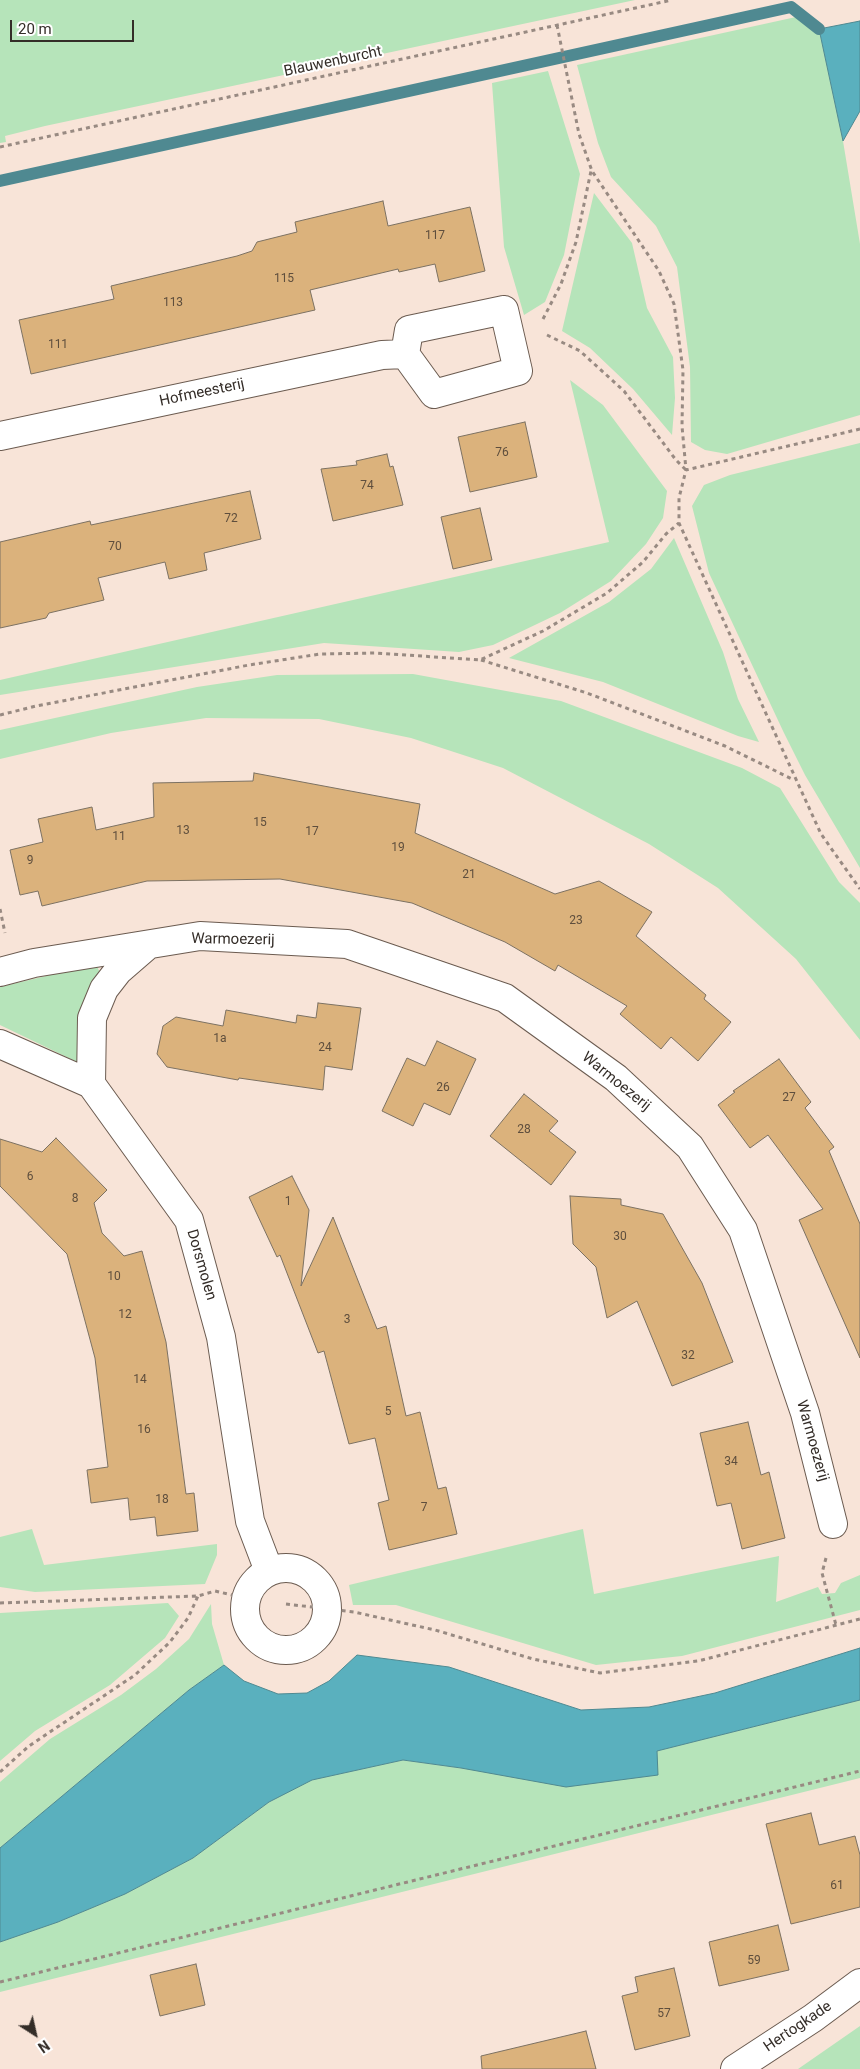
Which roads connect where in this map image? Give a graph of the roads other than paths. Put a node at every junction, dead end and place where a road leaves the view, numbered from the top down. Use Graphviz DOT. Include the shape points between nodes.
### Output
graph roads {
  1 [pos="405,354"];
  2 [pos="0,436"];
  3 [pos="148,945"];
  4 [pos="0,972"];
  5 [pos="0,1044"];
  6 [pos="91,1084"];
  7 [pos="833,1524"];
  8 [pos="269,1571"];
  9 [pos="860,1983"];
  10 [pos="735,2069"];
  1 -- 1 [label="street" via="434,394 518,371 523,333 504,310 409,330"];
  1 -- 2 [label="street, Hofmeesterij" via="382,355"];
  3 -- 4 [label="street, Warmoezerij" via="34,963"];
  3 -- 6 [label="street" via="104,989 92,1018"];
  3 -- 7 [label="street, Warmoezerij" via="200,936 348,944 504,998 616,1078 690,1147 743,1230 805,1413"];
  5 -- 6 [label="street"];
  6 -- 8 [label="street, Dorsmolen" via="188,1220 221,1337 250,1520"];
  8 -- 8 [label="street" via="285,1567 301,1570 316,1579 325,1593 328,1609 323,1628 310,1644 291,1651 271,1648 254,1637 246,1619 250,1599 254,1582"];
  9 -- 10 [label="street, Hertogkade"];
}
